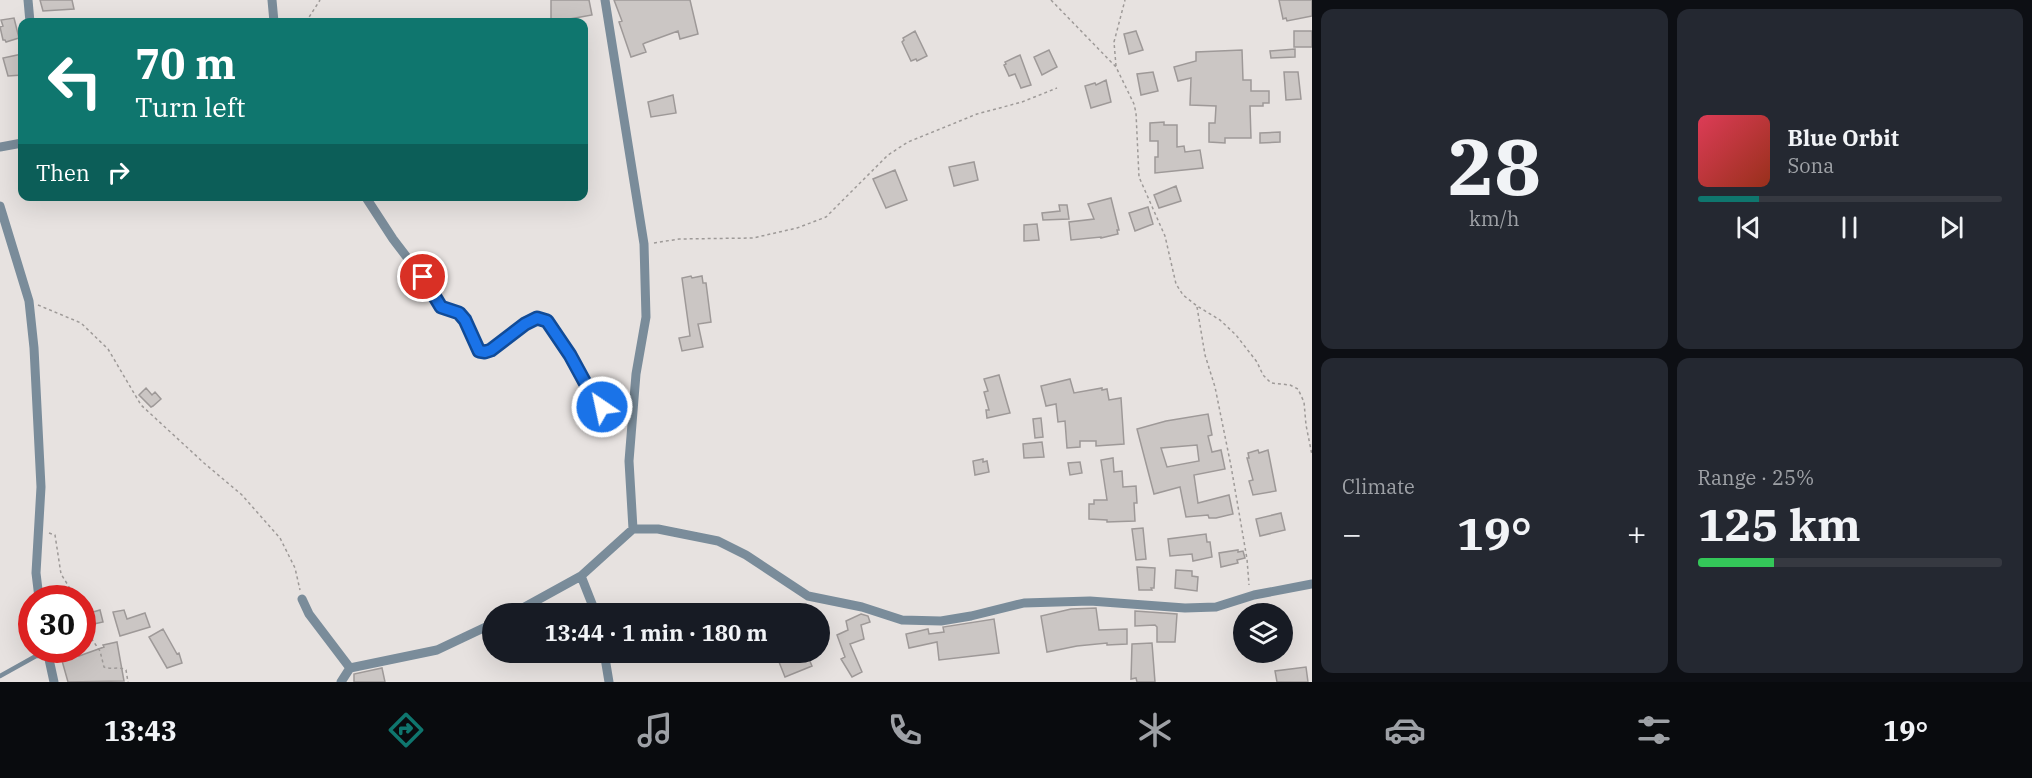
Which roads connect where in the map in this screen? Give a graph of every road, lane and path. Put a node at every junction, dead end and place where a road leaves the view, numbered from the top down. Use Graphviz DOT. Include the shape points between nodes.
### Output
graph roads {
  1 [pos="28,0"];
  2 [pos="272,0"];
  3 [pos="320,0"];
  4 [pos="605,0"];
  5 [pos="1051,0"];
  6 [pos="1125,0"];
  7 [pos="30,18"];
  8 [pos="274,18"];
  9 [pos="309,18"];
  10 [pos="1116,67"];
  11 [pos="1057,88"];
  12 [pos="18,145"];
  13 [pos="0,147"];
  14 [pos="368,201"];
  15 [pos="0,206"];
  16 [pos="644,244"];
  17 [pos="29,301"];
  18 [pos="1197,306"];
  19 [pos="633,411"];
  20 [pos="1312,455"];
  21 [pos="40,530"];
  22 [pos="633,530"];
  23 [pos="581,576"];
  24 [pos="1312,584"];
  25 [pos="37,585"];
  26 [pos="68,585"];
  27 [pos="1254,595"];
  28 [pos="302,598"];
  29 [pos="532,603"];
  30 [pos="592,603"];
  31 [pos="482,629"];
  32 [pos="96,645"];
  33 [pos="23,663"];
  34 [pos="50,663"];
  35 [pos="606,663"];
  36 [pos="350,668"];
  37 [pos="0,676"];
  38 [pos="54,682"];
  39 [pos="128,682"];
  40 [pos="341,682"];
  41 [pos="609,682"];
  1 -- 7 [label="street"];
  2 -- 8 [label="street"];
  3 -- 9 [label="path"];
  4 -- 16 [label="street"];
  5 -- 10 [label="path"];
  6 -- 10 [label="path" via="1114,42"];
  10 -- 18 [label="path" via="1136,113 1139,177 1165,236 1176,284"];
  11 -- 16 [label="path" via="908,142 888,156 826,217 798,228 753,238 679,239"];
  12 -- 13 [label="street"];
  14 -- 19 [label="street" via="441,307 459,313 465,320 479,351 491,350 537,318 547,321 595,401 612,410"];
  15 -- 17 [label="street"];
  16 -- 19 [label="street" via="646,317"];
  17 -- 21 [label="street" via="38,395"];
  17 -- 28 [label="path" via="81,322 108,349 141,405 242,495 280,538 295,568"];
  18 -- 20 [label="path" via="1236,335 1271,383 1298,389 1304,402"];
  18 -- 27 [label="path"];
  19 -- 22 [label="street" via="629,461"];
  21 -- 25 [label="street"];
  21 -- 26 [label="path" via="55,535 62,574"];
  22 -- 23 [label="street"];
  22 -- 27 [label="street" via="658,529 718,541 808,596 902,620 941,621 1024,603 1090,601 1216,607"];
  23 -- 29 [label="street"];
  23 -- 30 [label="street"];
  24 -- 27 [label="street"];
  28 -- 36 [label="street" via="309,614"];
  31 -- 36 [label="street" via="437,650"];
  32 -- 39 [label="path" via="104,667 126,670"];
  33 -- 37 [label="lane"];
  34 -- 38 [label="street"];
  35 -- 41 [label="street"];
  36 -- 40 [label="street"];
}
